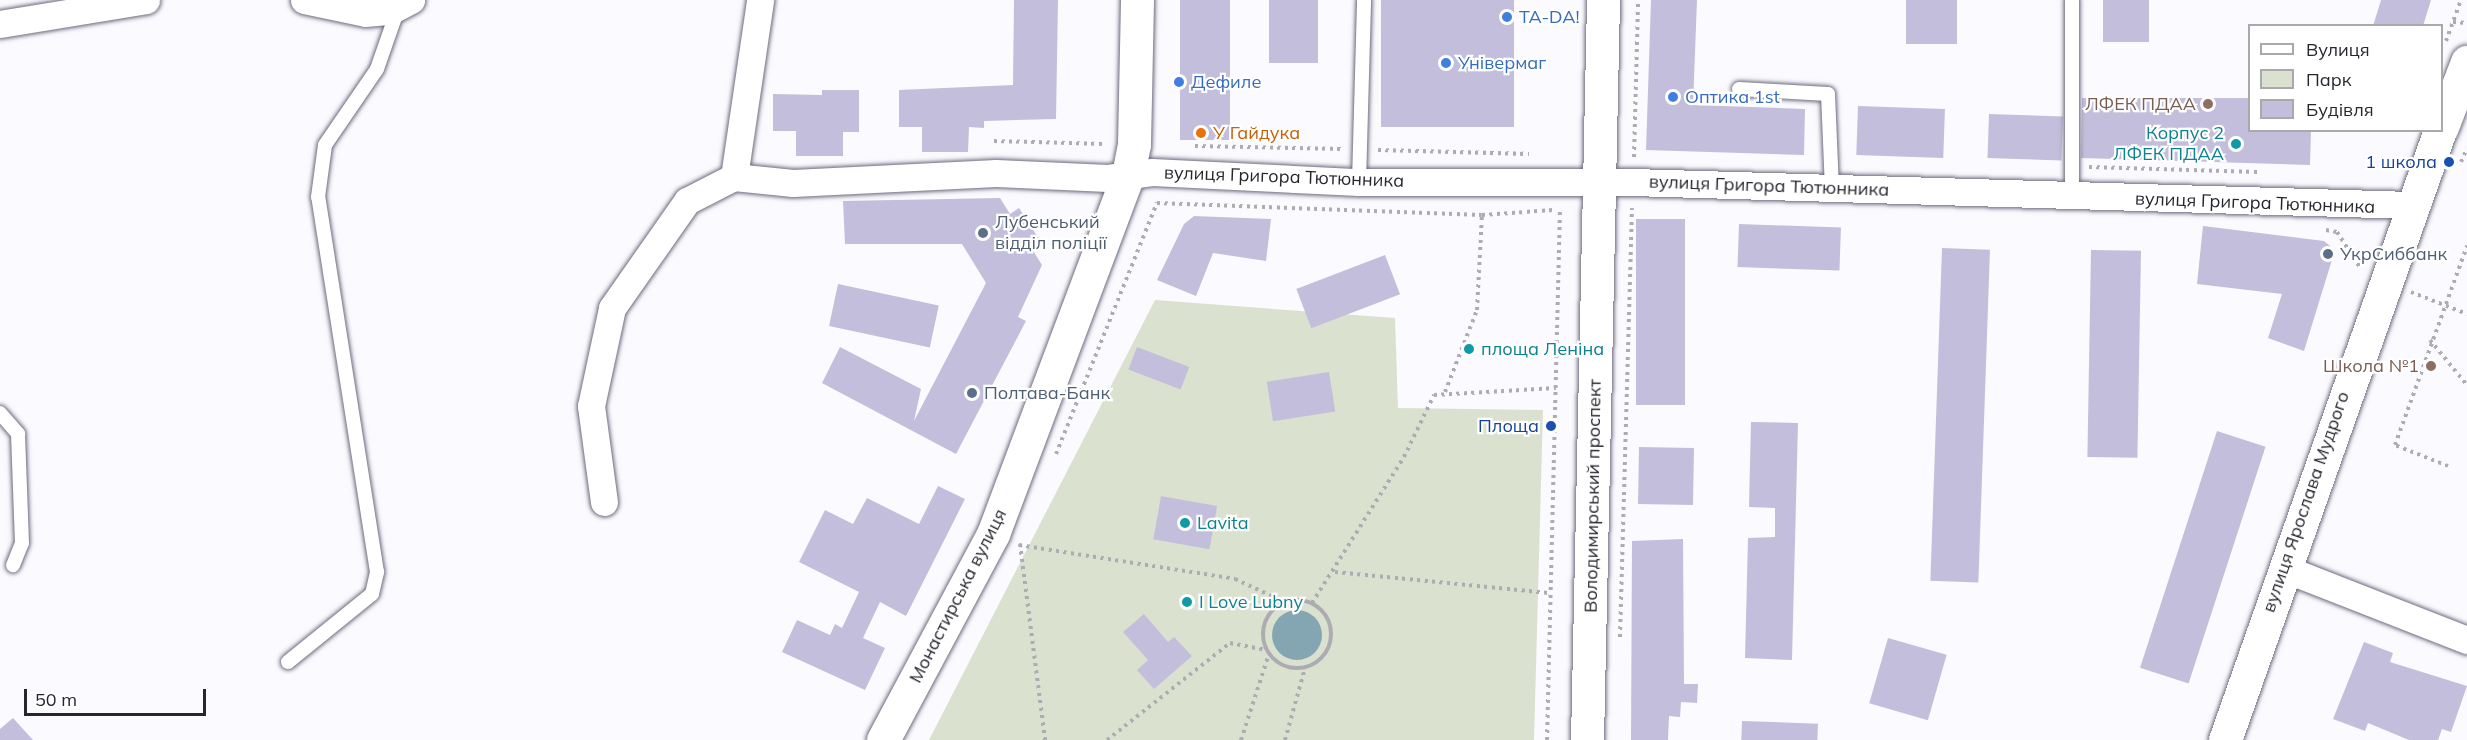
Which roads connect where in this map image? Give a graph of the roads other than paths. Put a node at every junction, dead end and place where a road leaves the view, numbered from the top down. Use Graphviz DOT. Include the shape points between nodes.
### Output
graph roads {
  1 [pos="146,0"];
  2 [pos="304,0"];
  3 [pos="760,0"];
  4 [pos="1137,0"];
  5 [pos="1364,0"];
  6 [pos="1603,0"];
  7 [pos="2072,0"];
  8 [pos="405,3"];
  9 [pos="0,24"];
  10 [pos="2467,62"];
  11 [pos="1739,89"];
  12 [pos="2443,124"];
  13 [pos="2440,132"];
  14 [pos="1128,175"];
  15 [pos="734,177"];
  16 [pos="1599,181"];
  17 [pos="1359,182"];
  18 [pos="1832,188"];
  19 [pos="2072,195"];
  20 [pos="2410,205"];
  21 [pos="0,413"];
  22 [pos="604,502"];
  23 [pos="13,565"];
  24 [pos="2283,568"];
  25 [pos="2467,640"];
  26 [pos="288,662"];
  27 [pos="884,740"];
  28 [pos="1587,740"];
  29 [pos="2225,740"];
  1 -- 9 [label="street"];
  2 -- 8 [label="street" via="365,13"];
  3 -- 15 [label="street"];
  4 -- 14 [label="main road, Монастирська вулиця" via="1134,144"];
  5 -- 17 [label="lane"];
  6 -- 16 [label="main road, Володимирський проспект"];
  7 -- 19 [label="lane"];
  8 -- 26 [label="lane" via="377,69 325,145 318,197 377,572 372,594"];
  10 -- 12 [label="main road, вулиця Ярослава Мудрого"];
  11 -- 18 [label="lane" via="1828,94"];
  13 -- 20 [label="main road, вулиця Ярослава Мудрого"];
  14 -- 15 [label="street, вулиця Григора Тютюнника" via="996,173 793,183"];
  14 -- 17 [label="street, вулиця Григора Тютюнника"];
  14 -- 27 [label="main road, Монастирська вулиця" via="1012,538"];
  15 -- 22 [label="street" via="687,201 612,308 591,406"];
  16 -- 17 [label="street, вулиця Григора Тютюнника"];
  16 -- 18 [label="street, вулиця Григора Тютюнника"];
  16 -- 28 [label="main road, Володимирський проспект"];
  18 -- 19 [label="street, вулиця Григора Тютюнника"];
  19 -- 20 [label="street, вулиця Григора Тютюнника"];
  20 -- 24 [label="main road, вулиця Ярослава Мудрого"];
  21 -- 23 [label="lane" via="18,434 22,543"];
  24 -- 25 [label="street"];
  24 -- 29 [label="main road, вулиця Ярослава Мудрого"];
}
